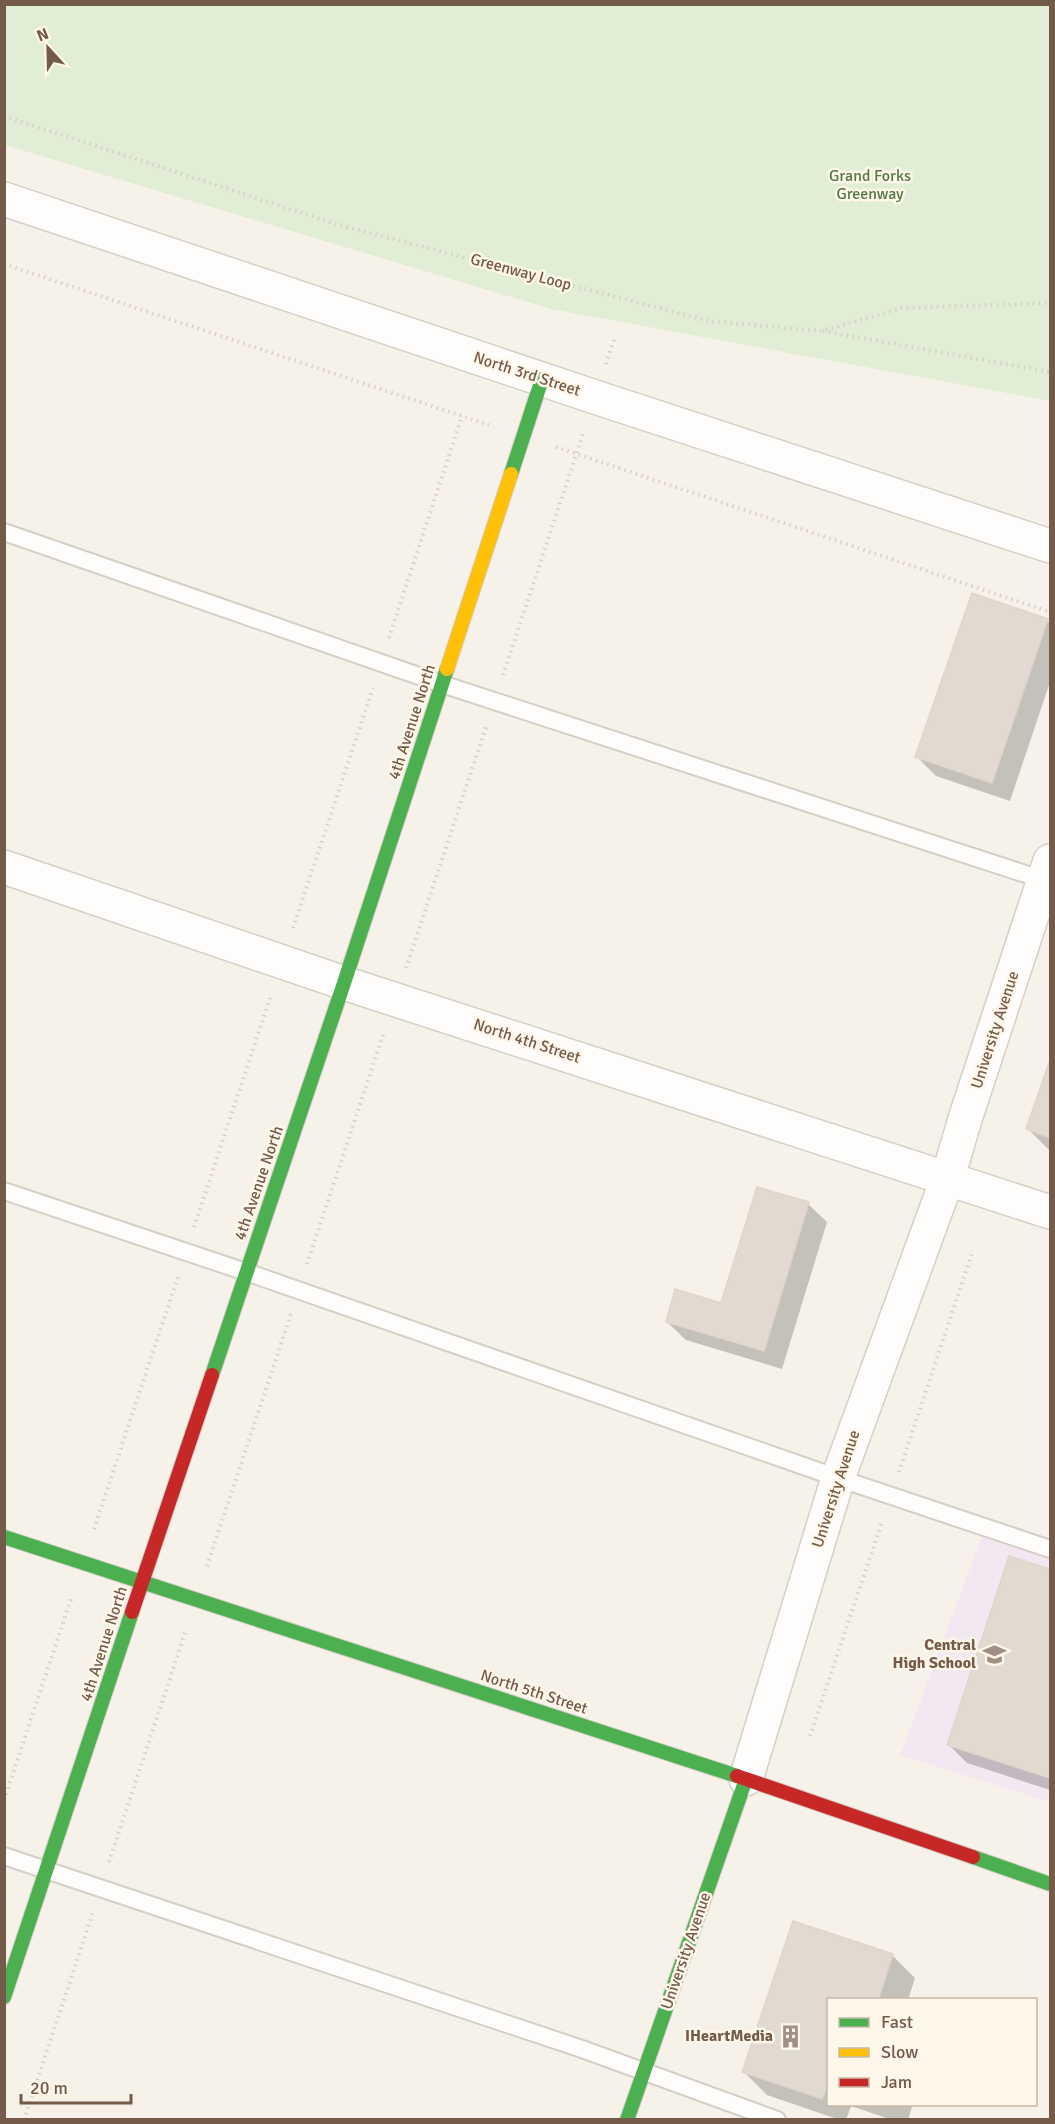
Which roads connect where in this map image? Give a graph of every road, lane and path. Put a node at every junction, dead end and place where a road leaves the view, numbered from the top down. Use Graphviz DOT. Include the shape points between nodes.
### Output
graph roads {
  1 [pos="4,116"];
  2 [pos="4,199"];
  3 [pos="1050,303"];
  4 [pos="822,331"];
  5 [pos="615,336"];
  6 [pos="1050,372"];
  7 [pos="542,379"];
  8 [pos="595,397"];
  9 [pos="462,416"];
  10 [pos="4,532"];
  11 [pos="1050,546"];
  12 [pos="381,663"];
  13 [pos="442,684"];
  14 [pos="494,701"];
  15 [pos="4,867"];
  16 [pos="1048,875"];
  17 [pos="282,962"];
  18 [pos="344,983"];
  19 [pos="395,999"];
  20 [pos="948,1177"];
  21 [pos="4,1191"];
  22 [pos="1050,1212"];
  23 [pos="186,1251"];
  24 [pos="246,1272"];
  25 [pos="299,1290"];
  26 [pos="838,1478"];
  27 [pos="4,1537"];
  28 [pos="1050,1549"];
  29 [pos="83,1563"];
  30 [pos="142,1581"];
  31 [pos="196,1599"];
  32 [pos="746,1779"];
  33 [pos="4,1800"];
  34 [pos="4,1856"];
  35 [pos="47,1869"];
  36 [pos="1050,1884"];
  37 [pos="101,1887"];
  38 [pos="4,1997"];
  39 [pos="644,2071"];
  40 [pos="24,2120"];
  41 [pos="627,2120"];
  42 [pos="777,2120"];
  1 -- 4 [label="path, Greenway Loop" via="339,225 709,321"];
  2 -- 7 [label="street, North 3rd Street"];
  3 -- 4 [label="path, Greenway Loop" via="902,308"];
  4 -- 6 [label="path"];
  5 -- 8 [label="path"];
  7 -- 8 [label="street, North 3rd Street"];
  7 -- 13 [label="street, 4th Avenue North"];
  8 -- 11 [label="street, North 3rd Street"];
  8 -- 14 [label="path"];
  9 -- 12 [label="path"];
  10 -- 12 [label="lane"];
  12 -- 13 [label="lane"];
  12 -- 17 [label="path"];
  13 -- 14 [label="lane"];
  13 -- 18 [label="street, 4th Avenue North"];
  14 -- 16 [label="lane"];
  14 -- 19 [label="path"];
  15 -- 17 [label="street, North 4th Street"];
  16 -- 20 [label="street, University Avenue"];
  17 -- 18 [label="street, North 4th Street"];
  17 -- 23 [label="path"];
  18 -- 19 [label="street, North 4th Street"];
  18 -- 24 [label="street, 4th Avenue North"];
  19 -- 20 [label="street, North 4th Street"];
  19 -- 25 [label="path"];
  20 -- 22 [label="street, North 4th Street"];
  20 -- 26 [label="street, University Avenue"];
  21 -- 23 [label="lane"];
  23 -- 24 [label="lane"];
  23 -- 29 [label="path"];
  24 -- 25 [label="lane"];
  24 -- 30 [label="street, 4th Avenue North"];
  25 -- 26 [label="lane"];
  25 -- 31 [label="path"];
  26 -- 28 [label="lane"];
  26 -- 32 [label="street, University Avenue"];
  27 -- 29 [label="street, North 5th Street"];
  29 -- 30 [label="street, North 5th Street"];
  29 -- 33 [label="path"];
  30 -- 31 [label="street, North 5th Street"];
  30 -- 35 [label="street, 4th Avenue North"];
  31 -- 32 [label="street, North 5th Street"];
  31 -- 37 [label="path"];
  32 -- 36 [label="street, North 5th Street"];
  32 -- 39 [label="street, University Avenue"];
  34 -- 35 [label="lane"];
  35 -- 37 [label="lane"];
  35 -- 38 [label="street, 4th Avenue North"];
  37 -- 39 [label="lane"];
  37 -- 40 [label="path"];
  39 -- 41 [label="street, University Avenue"];
  39 -- 42 [label="lane"];
}
